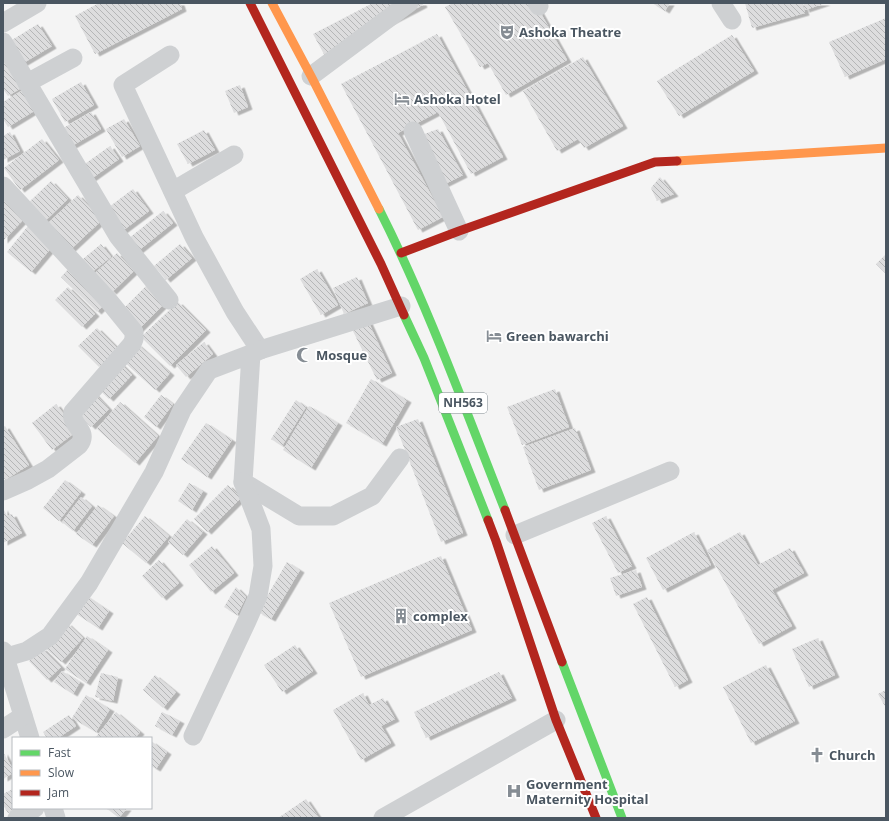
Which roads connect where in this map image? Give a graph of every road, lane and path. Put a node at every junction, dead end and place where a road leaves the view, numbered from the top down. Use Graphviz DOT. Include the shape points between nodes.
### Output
graph roads {
  1 [pos="37,3"];
  2 [pos="250,3"];
  3 [pos="272,3"];
  4 [pos="409,3"];
  5 [pos="721,3"];
  6 [pos="732,20"];
  7 [pos="3,23"];
  8 [pos="3,42"];
  9 [pos="170,55"];
  10 [pos="73,58"];
  11 [pos="311,76"];
  12 [pos="27,83"];
  13 [pos="413,131"];
  14 [pos="886,148"];
  15 [pos="234,155"];
  16 [pos="3,186"];
  17 [pos="172,191"];
  18 [pos="459,231"];
  19 [pos="401,253"];
  20 [pos="169,300"];
  21 [pos="401,306"];
  22 [pos="255,352"];
  23 [pos="400,458"];
  24 [pos="670,471"];
  25 [pos="243,482"];
  26 [pos="3,491"];
  27 [pos="515,535"];
  28 [pos="4,656"];
  29 [pos="23,716"];
  30 [pos="556,720"];
  31 [pos="3,729"];
  32 [pos="193,736"];
  33 [pos="30,737"];
  34 [pos="33,809"];
  35 [pos="18,818"];
  36 [pos="383,818"];
  37 [pos="596,818"];
  38 [pos="622,818"];
  1 -- 7 [label="street"];
  2 -- 21 [label="main road, NH563"];
  3 -- 11 [label="main road, NH563"];
  4 -- 11 [label="street"];
  5 -- 6 [label="street"];
  8 -- 12 [label="street"];
  9 -- 17 [label="street" via="122,85"];
  10 -- 12 [label="street"];
  11 -- 19 [label="main road, NH563"];
  12 -- 20 [label="street" via="118,236"];
  13 -- 18 [label="street"];
  14 -- 18 [label="main road" via="656,162"];
  15 -- 17 [label="street"];
  16 -- 26 [label="street" via="108,300 134,332 132,344 73,412 73,419 83,436 79,445 48,469"];
  17 -- 22 [label="street"];
  18 -- 19 [label="main road"];
  19 -- 27 [label="main road, NH563"];
  21 -- 22 [label="street"];
  21 -- 30 [label="main road, NH563" via="496,542"];
  22 -- 25 [label="street"];
  22 -- 28 [label="street" via="209,370 182,410 154,472 89,583 50,636 26,651"];
  23 -- 25 [label="street" via="372,496 333,516 299,516"];
  24 -- 27 [label="street"];
  25 -- 32 [label="street" via="261,530 263,566 258,596"];
  27 -- 38 [label="main road, NH563"];
  28 -- 29 [label="street"];
  29 -- 31 [label="street"];
  29 -- 33 [label="street"];
  30 -- 36 [label="street"];
  30 -- 37 [label="main road, NH563"];
  34 -- 35 [label="street"];
}
